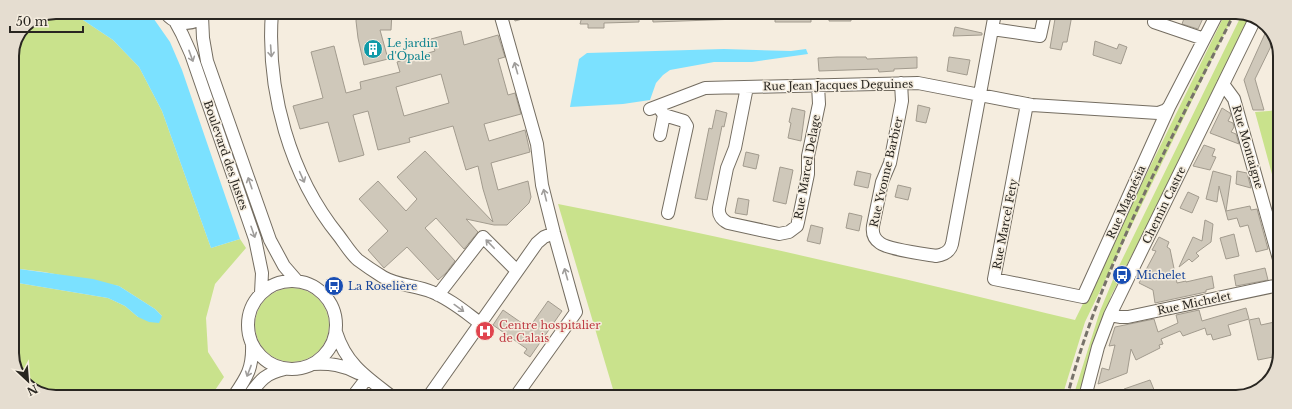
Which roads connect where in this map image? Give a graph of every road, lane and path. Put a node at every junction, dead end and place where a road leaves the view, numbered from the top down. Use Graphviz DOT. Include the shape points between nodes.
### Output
graph roads {
  1 [pos="199,19"];
  2 [pos="204,19"];
  3 [pos="271,19"];
  4 [pos="502,19"];
  5 [pos="994,19"];
  6 [pos="1044,19"];
  7 [pos="1214,19"];
  8 [pos="175,21"];
  9 [pos="1154,22"];
  10 [pos="1252,23"];
  11 [pos="992,29"];
  12 [pos="1204,39"];
  13 [pos="901,83"];
  14 [pos="1223,84"];
  15 [pos="818,85"];
  16 [pos="747,87"];
  17 [pos="981,95"];
  18 [pos="1027,104"];
  19 [pos="1169,107"];
  20 [pos="657,110"];
  21 [pos="660,135"];
  22 [pos="668,214"];
  23 [pos="554,233"];
  24 [pos="1273,238"];
  25 [pos="517,272"];
  26 [pos="296,281"];
  27 [pos="1273,286"];
  28 [pos="261,293"];
  29 [pos="438,294"];
  30 [pos="1083,297"];
  31 [pos="1110,315"];
  32 [pos="480,323"];
  33 [pos="336,332"];
  34 [pos="252,343"];
  35 [pos="313,364"];
  36 [pos="286,369"];
  37 [pos="367,378"];
  38 [pos="238,390"];
  39 [pos="255,390"];
  40 [pos="358,390"];
  41 [pos="384,390"];
  42 [pos="433,390"];
  43 [pos="520,390"];
  44 [pos="1087,390"];
  1 -- 8 [label="street" via="189,23"];
  26 -- 2 [label="street, Boulevard des Justes, one-way" via="280,260 267,232 208,61 203,38"];
  3 -- 29 [label="street, one-way" via="272,71 279,111 295,161 310,194 357,259 385,278"];
  23 -- 4 [label="street, one-way" via="542,185 537,144"];
  5 -- 11 [label="street"];
  6 -- 11 [label="street" via="1040,36"];
  7 -- 12 [label="street, Rue Magnésia"];
  8 -- 28 [label="street, Boulevard des Justes, one-way" via="191,54 255,239 262,273"];
  9 -- 12 [label="street"];
  10 -- 14 [label="street, Chemin Castre"];
  11 -- 17 [label="street"];
  12 -- 19 [label="street, Rue Magnésia"];
  13 -- 15 [label="street, Rue Jean Jacques Deguines"];
  13 -- 17 [label="street, Rue Jean Jacques Deguines" via="918,83"];
  13 -- 17 [label="street, Rue Yvonne Barbier" via="902,101 890,163 882,182 872,233 883,246 936,256 948,251 952,244"];
  14 -- 24 [label="street, Rue Montaigne" via="1234,99"];
  14 -- 31 [label="street, Chemin Castre"];
  15 -- 16 [label="street, Rue Jean Jacques Deguines"];
  15 -- 16 [label="street, Rue Marcel Delage" via="819,104 798,222 791,231 782,234 728,223 719,213"];
  16 -- 20 [label="street, Rue Jean Jacques Deguines" via="705,88"];
  17 -- 18 [label="street, Rue Jean Jacques Deguines"];
  18 -- 19 [label="street, Rue Jean Jacques Deguines" via="1158,113"];
  18 -- 30 [label="street, Rue Marcel Fety" via="994,278"];
  19 -- 30 [label="street, Rue Magnésia"];
  20 -- 21 [label="street"];
  20 -- 22 [label="street" via="684,120 687,126"];
  23 -- 25 [label="street" via="544,236 537,243"];
  43 -- 23 [label="street, one-way" via="576,312"];
  25 -- 29 [label="street, one-way" via="483,237"];
  25 -- 32 [label="street"];
  26 -- 28 [label="street" via="275,284"];
  26 -- 33 [label="street" via="312,285 326,296 334,310"];
  27 -- 31 [label="street, Rue Michelet" via="1135,316"];
  28 -- 34 [label="street" via="253,304 248,318 248,333"];
  29 -- 32 [label="street, one-way"];
  31 -- 44 [label="street, Chemin Castre" via="1098,347"];
  32 -- 42 [label="street"];
  33 -- 35 [label="street" via="324,356"];
  33 -- 37 [label="street" via="351,362"];
  34 -- 36 [label="street" via="265,360"];
  34 -- 38 [label="street, one-way" via="250,370"];
  35 -- 36 [label="street" via="300,369"];
  35 -- 37 [label="street" via="339,365"];
  36 -- 39 [label="street" via="265,377"];
  37 -- 40 [label="street"];
  37 -- 41 [label="street"];
}
